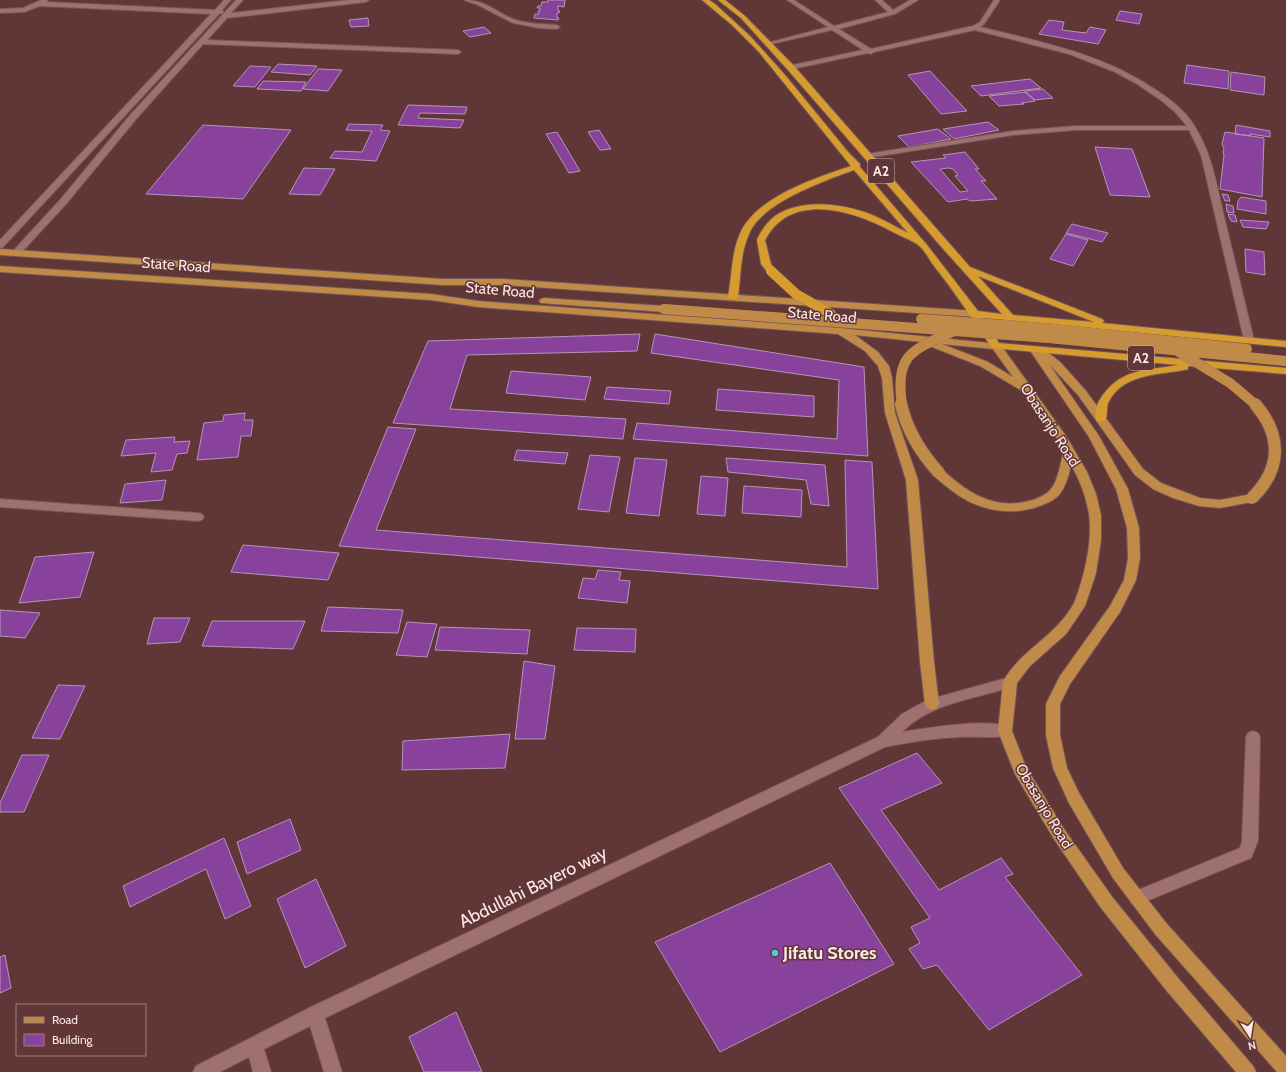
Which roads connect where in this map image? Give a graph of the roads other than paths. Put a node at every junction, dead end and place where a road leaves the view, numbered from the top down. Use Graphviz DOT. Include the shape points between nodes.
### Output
graph roads {
  1 [pos="163,0"];
  2 [pos="228,0"];
  3 [pos="240,0"];
  4 [pos="366,0"];
  5 [pos="467,0"];
  6 [pos="705,0"];
  7 [pos="721,0"];
  8 [pos="790,0"];
  9 [pos="878,0"];
  10 [pos="915,0"];
  11 [pos="997,0"];
  12 [pos="43,2"];
  13 [pos="153,10"];
  14 [pos="0,11"];
  15 [pos="217,12"];
  16 [pos="893,13"];
  17 [pos="227,14"];
  18 [pos="557,27"];
  19 [pos="833,27"];
  20 [pos="975,28"];
  21 [pos="202,42"];
  22 [pos="769,44"];
  23 [pos="458,52"];
  24 [pos="871,52"];
  25 [pos="791,68"];
  26 [pos="1192,128"];
  27 [pos="867,156"];
  28 [pos="857,166"];
  29 [pos="922,244"];
  30 [pos="0,245"];
  31 [pos="0,252"];
  32 [pos="16,253"];
  33 [pos="967,268"];
  34 [pos="0,269"];
  35 [pos="443,282"];
  36 [pos="431,297"];
  37 [pos="733,297"];
  38 [pos="665,305"];
  39 [pos="831,314"];
  40 [pos="976,314"];
  41 [pos="1010,317"];
  42 [pos="1113,326"];
  43 [pos="956,330"];
  44 [pos="840,331"];
  45 [pos="902,337"];
  46 [pos="1249,340"];
  47 [pos="1286,344"];
  48 [pos="996,346"];
  49 [pos="1034,349"];
  50 [pos="1175,350"];
  51 [pos="1286,353"];
  52 [pos="1286,361"];
  53 [pos="1209,364"];
  54 [pos="1286,371"];
  55 [pos="1029,391"];
  56 [pos="1101,419"];
  57 [pos="1069,451"];
  58 [pos="0,503"];
  59 [pos="198,518"];
  60 [pos="1010,682"];
  61 [pos="932,704"];
  62 [pos="1006,730"];
  63 [pos="1252,737"];
  64 [pos="883,741"];
  65 [pos="1137,898"];
  66 [pos="315,1014"];
  67 [pos="254,1045"];
  68 [pos="1286,1069"];
  69 [pos="202,1072"];
  70 [pos="262,1072"];
  71 [pos="333,1072"];
  72 [pos="1247,1072"];
  1 -- 13 [label="street"];
  2 -- 15 [label="street"];
  3 -- 17 [label="street"];
  4 -- 17 [label="street"];
  5 -- 18 [label="street" via="479,2 509,20 528,25"];
  6 -- 28 [label="highway, A2" via="742,31"];
  7 -- 22 [label="highway, A2" via="743,17"];
  8 -- 19 [label="street"];
  9 -- 16 [label="street"];
  10 -- 16 [label="street"];
  11 -- 20 [label="street" via="982,23"];
  12 -- 13 [label="street"];
  12 -- 14 [label="street" via="25,9"];
  13 -- 15 [label="street"];
  15 -- 17 [label="street"];
  15 -- 30 [label="street"];
  16 -- 19 [label="street"];
  17 -- 21 [label="street"];
  19 -- 22 [label="street"];
  19 -- 24 [label="street"];
  20 -- 24 [label="street"];
  20 -- 26 [label="street" via="1070,52 1113,67 1135,78 1171,104"];
  21 -- 23 [label="street"];
  21 -- 32 [label="street" via="134,116 63,202"];
  22 -- 25 [label="highway, A2"];
  24 -- 25 [label="street"];
  25 -- 27 [label="highway, A2"];
  26 -- 27 [label="street" via="1083,128 1013,133"];
  26 -- 46 [label="street" via="1205,155"];
  27 -- 33 [label="highway, A2"];
  28 -- 29 [label="highway, A2"];
  28 -- 37 [label="highway" via="792,192 761,213 748,227 738,250"];
  29 -- 39 [label="highway, bridge" via="859,213 838,208 808,208 786,213 778,218 765,232 762,240 766,264 796,294"];
  29 -- 40 [label="highway, A2"];
  31 -- 32 [label="main road, State Road"];
  32 -- 35 [label="main road, State Road"];
  33 -- 41 [label="highway, A2"];
  33 -- 42 [label="highway" via="1014,289"];
  34 -- 36 [label="main road, State Road"];
  35 -- 37 [label="main road, State Road" via="504,282"];
  35 -- 38 [label="main road"];
  36 -- 38 [label="main road"];
  36 -- 44 [label="main road, State Road" via="478,304"];
  37 -- 40 [label="main road, State Road"];
  38 -- 39 [label="main road"];
  38 -- 43 [label="main road, bridge"];
  39 -- 51 [label="main road, bridge" via="1044,328"];
  40 -- 41 [label="highway, A2"];
  40 -- 48 [label="highway, A2"];
  41 -- 42 [label="highway, A2"];
  41 -- 49 [label="highway, A2"];
  42 -- 46 [label="highway, A2"];
  43 -- 50 [label="main road, bridge"];
  43 -- 57 [label="main road, bridge" via="920,348 906,358 901,369 901,402 906,421 927,461 961,493 979,502 1013,508 1042,501 1054,492 1062,477"];
  44 -- 45 [label="main road, State Road"];
  44 -- 61 [label="main road" via="867,347 886,372 889,412 912,480 926,662"];
  45 -- 48 [label="main road, State Road"];
  45 -- 55 [label="main road" via="943,347 968,357"];
  46 -- 47 [label="highway, A2"];
  48 -- 49 [label="highway, A2"];
  48 -- 55 [label="main road, Obasanjo Road"];
  49 -- 53 [label="highway, A2"];
  49 -- 56 [label="main road" via="1056,364"];
  49 -- 65 [label="main road, Obasanjo Road" via="1094,436 1122,489 1133,528 1134,558 1130,580 1115,609 1065,680 1053,704 1053,735 1060,768 1074,798 1118,873"];
  50 -- 52 [label="main road, bridge"];
  50 -- 56 [label="main road, bridge" via="1242,392 1269,424 1276,458 1271,475 1263,488 1252,498 1220,504 1199,502 1177,495 1157,486 1139,472"];
  53 -- 54 [label="highway, A2"];
  53 -- 56 [label="highway" via="1130,376 1111,390 1102,405"];
  55 -- 57 [label="main road, Obasanjo Road"];
  57 -- 60 [label="main road, Obasanjo Road" via="1090,494 1095,515 1095,540 1090,573 1079,606 1061,630 1025,662"];
  58 -- 59 [label="street"];
  60 -- 61 [label="street"];
  60 -- 62 [label="main road, Obasanjo Road"];
  61 -- 64 [label="street" via="907,718"];
  62 -- 64 [label="street" via="938,732"];
  62 -- 72 [label="main road, Obasanjo Road" via="1020,770 1059,834 1107,903"];
  63 -- 65 [label="street" via="1250,841 1246,854"];
  64 -- 66 [label="street, Abdullahi Bayero way"];
  65 -- 68 [label="main road, Obasanjo Road" via="1161,930"];
  66 -- 67 [label="street, Abdullahi Bayero way"];
  66 -- 71 [label="street"];
  67 -- 69 [label="street, Abdullahi Bayero way"];
  67 -- 70 [label="street"];
}
